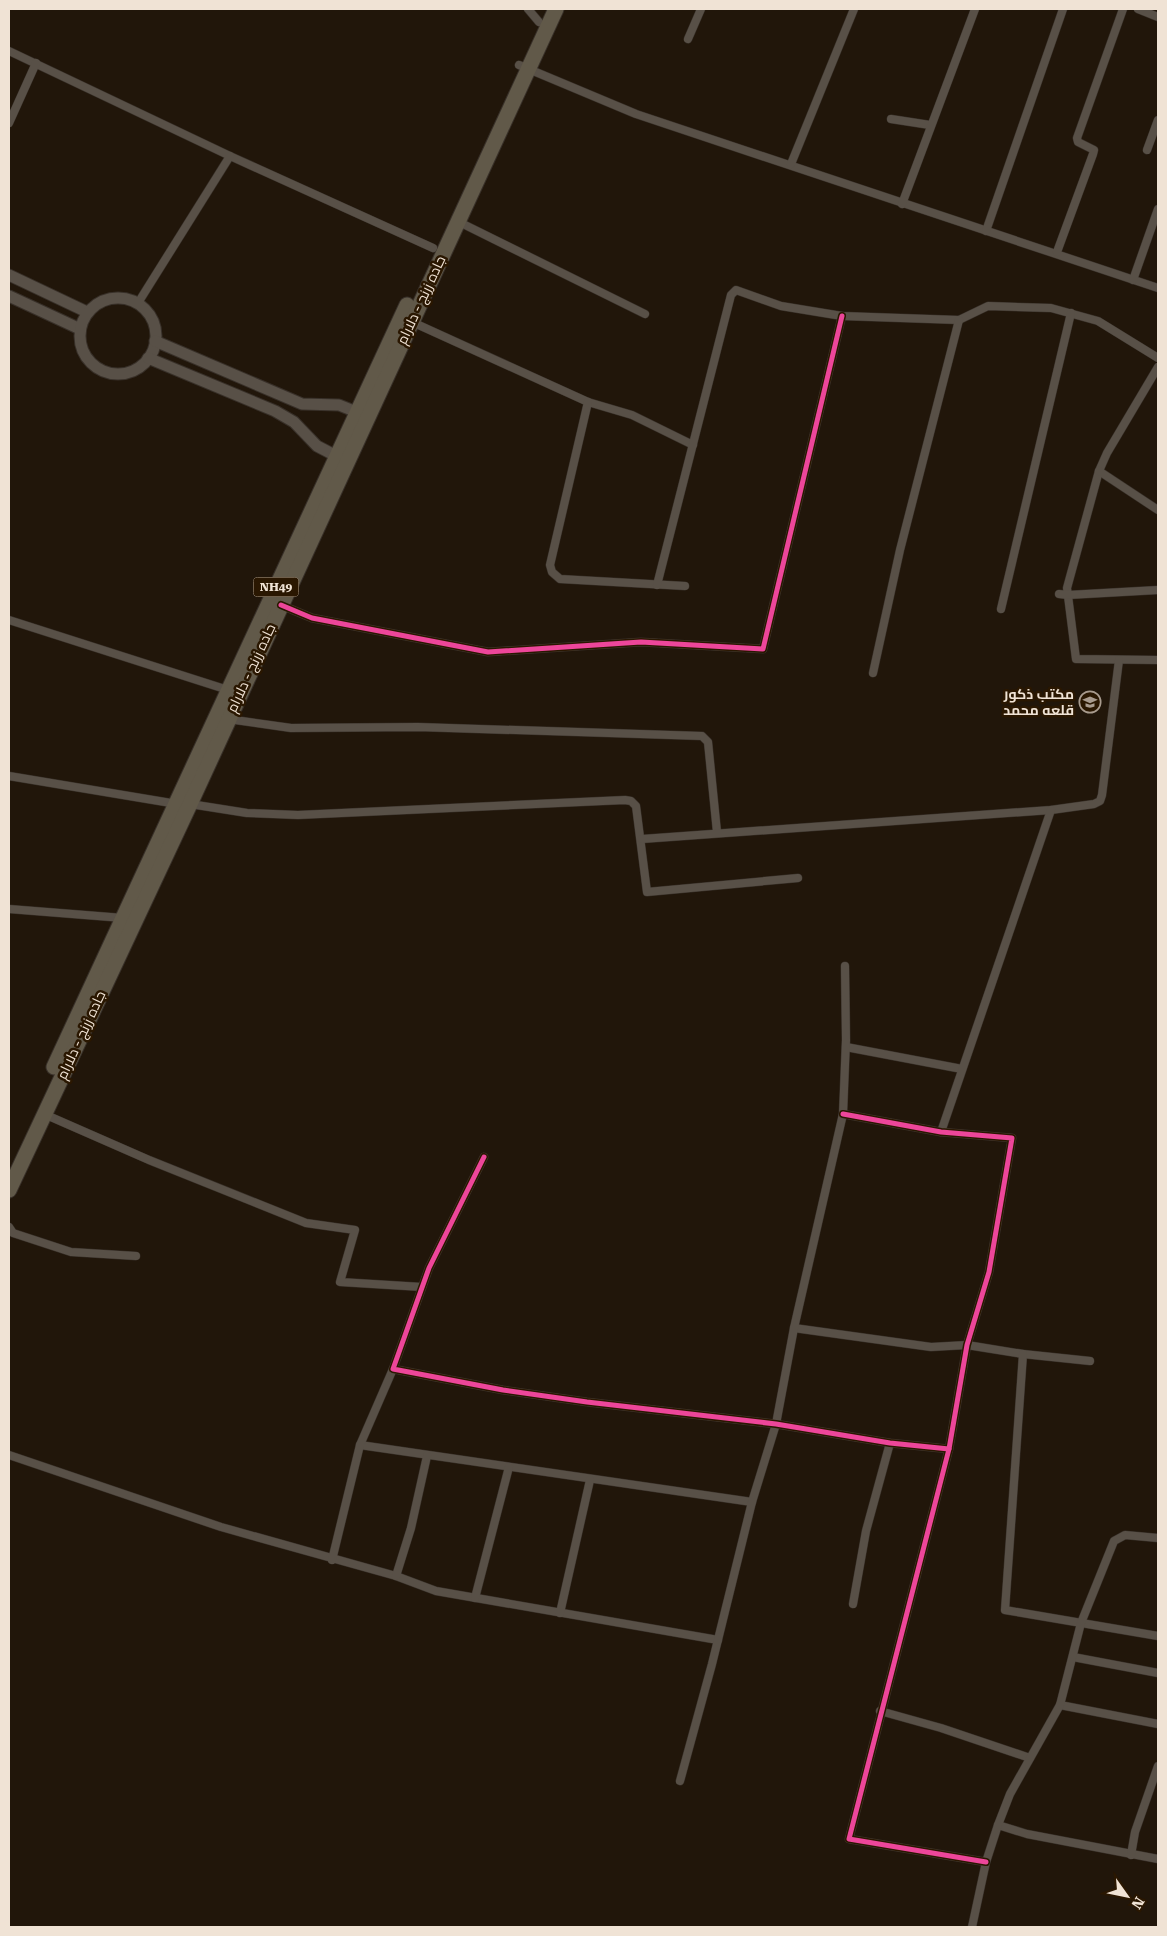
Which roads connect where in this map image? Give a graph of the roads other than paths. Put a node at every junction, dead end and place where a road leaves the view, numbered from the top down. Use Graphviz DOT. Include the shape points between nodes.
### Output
graph roads {
  1 [pos="528,9"];
  2 [pos="556,9"];
  3 [pos="701,9"];
  4 [pos="854,9"];
  5 [pos="975,9"];
  6 [pos="1064,9"];
  7 [pos="1123,9"];
  8 [pos="1141,9"];
  9 [pos="542,15"];
  10 [pos="1158,16"];
  11 [pos="688,39"];
  12 [pos="9,51"];
  13 [pos="36,63"];
  14 [pos="523,67"];
  15 [pos="891,119"];
  16 [pos="1158,120"];
  17 [pos="9,123"];
  18 [pos="930,125"];
  19 [pos="1147,150"];
  20 [pos="230,156"];
  21 [pos="791,164"];
  22 [pos="902,204"];
  23 [pos="1158,209"];
  24 [pos="457,221"];
  25 [pos="986,231"];
  26 [pos="433,248"];
  27 [pos="1057,252"];
  28 [pos="9,275"];
  29 [pos="1133,280"];
  30 [pos="1158,288"];
  31 [pos="9,296"];
  32 [pos="138,303"];
  33 [pos="87,312"];
  34 [pos="1071,313"];
  35 [pos="645,314"];
  36 [pos="842,316"];
  37 [pos="959,320"];
  38 [pos="411,321"];
  39 [pos="80,329"];
  40 [pos="155,341"];
  41 [pos="148,358"];
  42 [pos="1158,358"];
  43 [pos="1158,368"];
  44 [pos="588,402"];
  45 [pos="363,414"];
  46 [pos="693,445"];
  47 [pos="341,459"];
  48 [pos="1099,471"];
  49 [pos="1158,510"];
  50 [pos="657,585"];
  51 [pos="686,586"];
  52 [pos="1158,590"];
  53 [pos="1060,594"];
  54 [pos="1068,595"];
  55 [pos="281,605"];
  56 [pos="1001,609"];
  57 [pos="9,620"];
  58 [pos="1119,660"];
  59 [pos="1158,660"];
  60 [pos="873,673"];
  61 [pos="228,690"];
  62 [pos="222,717"];
  63 [pos="9,776"];
  64 [pos="184,804"];
  65 [pos="1051,810"];
  66 [pos="717,832"];
  67 [pos="642,839"];
  68 [pos="798,878"];
  69 [pos="9,909"];
  70 [pos="123,918"];
  71 [pos="845,966"];
  72 [pos="846,1048"];
  73 [pos="962,1068"];
  74 [pos="44,1114"];
  75 [pos="843,1114"];
  76 [pos="941,1132"];
  77 [pos="484,1157"];
  78 [pos="9,1165"];
  79 [pos="9,1190"];
  80 [pos="9,1227"];
  81 [pos="136,1256"];
  82 [pos="422,1287"];
  83 [pos="794,1328"];
  84 [pos="966,1344"];
  85 [pos="1023,1354"];
  86 [pos="1090,1361"];
  87 [pos="393,1368"];
  88 [pos="776,1424"];
  89 [pos="890,1443"];
  90 [pos="360,1445"];
  91 [pos="948,1450"];
  92 [pos="9,1454"];
  93 [pos="427,1456"];
  94 [pos="509,1467"];
  95 [pos="590,1480"];
  96 [pos="752,1502"];
  97 [pos="1158,1538"];
  98 [pos="332,1560"];
  99 [pos="396,1576"];
  100 [pos="476,1598"];
  101 [pos="853,1604"];
  102 [pos="560,1612"];
  103 [pos="1081,1623"];
  104 [pos="1158,1636"];
  105 [pos="718,1640"];
  106 [pos="1073,1657"];
  107 [pos="1158,1673"];
  108 [pos="1060,1705"];
  109 [pos="880,1711"];
  110 [pos="1158,1724"];
  111 [pos="1030,1758"];
  112 [pos="1158,1766"];
  113 [pos="680,1781"];
  114 [pos="998,1825"];
  115 [pos="1131,1855"];
  116 [pos="1158,1859"];
  117 [pos="986,1862"];
  118 [pos="972,1927"];
  1 -- 9 [label="street"];
  2 -- 14 [label="highway, جاده زرنج - دلارام / NH49"];
  3 -- 11 [label="street"];
  4 -- 21 [label="street"];
  5 -- 18 [label="street"];
  6 -- 25 [label="street"];
  7 -- 27 [label="street" via="1077,138 1078,142 1094,150"];
  8 -- 10 [label="street"];
  9 -- 14 [label="highway, جاده زرنج - دلارام / NH49"];
  12 -- 13 [label="street"];
  13 -- 17 [label="street"];
  13 -- 20 [label="street"];
  14 -- 21 [label="street" via="636,114"];
  14 -- 24 [label="highway, جاده زرنج - دلارام / NH49"];
  14 -- 26 [label="highway, جاده زرنج - دلارام / NH49"];
  15 -- 18 [label="street"];
  16 -- 19 [label="street"];
  18 -- 22 [label="street"];
  20 -- 26 [label="street"];
  20 -- 32 [label="street"];
  21 -- 22 [label="street"];
  22 -- 25 [label="street"];
  23 -- 29 [label="street"];
  24 -- 35 [label="street"];
  24 -- 38 [label="highway, جاده زرنج - دلارام / NH49"];
  25 -- 27 [label="street"];
  26 -- 45 [label="highway, جاده زرنج - دلارام / NH49"];
  27 -- 29 [label="street"];
  28 -- 33 [label="street"];
  29 -- 30 [label="street"];
  31 -- 39 [label="street"];
  32 -- 33 [label="street" via="121,298 102,301"];
  32 -- 40 [label="street" via="151,317 157,334"];
  33 -- 39 [label="street"];
  34 -- 37 [label="street" via="1051,308 988,306"];
  34 -- 42 [label="street" via="1098,321"];
  34 -- 56 [label="street"];
  36 -- 37 [label="street"];
  36 -- 46 [label="street" via="780,306 736,290 732,295"];
  36 -- 55 [label="street" via="763,649 641,642 488,652 312,618"];
  37 -- 60 [label="street" via="900,550"];
  38 -- 44 [label="street"];
  38 -- 45 [label="highway, جاده زرنج - دلارام / NH49"];
  39 -- 41 [label="street" via="80,348 90,364 106,374 124,375 141,367"];
  40 -- 41 [label="street" via="153,353"];
  40 -- 45 [label="street" via="302,404 339,405"];
  41 -- 47 [label="street" via="275,412 294,422 317,446"];
  43 -- 48 [label="street" via="1107,452"];
  44 -- 46 [label="street" via="632,415"];
  44 -- 50 [label="street" via="550,565 552,572 560,579"];
  45 -- 47 [label="highway, جاده زرنج - دلارام / NH49"];
  46 -- 50 [label="street"];
  47 -- 55 [label="highway, جاده زرنج - دلارام / NH49"];
  47 -- 61 [label="highway, جاده زرنج - دلارام / NH49"];
  48 -- 49 [label="street"];
  48 -- 54 [label="street" via="1067,588"];
  50 -- 51 [label="street"];
  52 -- 54 [label="street"];
  53 -- 54 [label="street"];
  54 -- 58 [label="street" via="1076,659"];
  55 -- 62 [label="highway, جاده زرنج - دلارام / NH49"];
  57 -- 61 [label="street"];
  58 -- 59 [label="street"];
  58 -- 65 [label="street" via="1100,801"];
  61 -- 62 [label="highway, جاده زرنج - دلارام / NH49"];
  62 -- 64 [label="highway, جاده زرنج - دلارام / NH49"];
  62 -- 66 [label="street" via="291,728 418,727 702,736 708,742"];
  63 -- 64 [label="street"];
  64 -- 67 [label="street" via="247,813 298,815 625,800 636,806"];
  64 -- 70 [label="highway, جاده زرنج - دلارام / NH49"];
  64 -- 74 [label="highway, جاده زرنج - دلارام / NH49"];
  65 -- 66 [label="street"];
  65 -- 73 [label="street"];
  66 -- 67 [label="street"];
  67 -- 68 [label="street" via="647,892"];
  69 -- 70 [label="street"];
  70 -- 78 [label="highway, جاده زرنج - دلارام / NH49"];
  71 -- 72 [label="street"];
  72 -- 73 [label="street"];
  72 -- 75 [label="street"];
  73 -- 76 [label="street"];
  74 -- 79 [label="highway, جاده زرنج - دلارام / NH49"];
  74 -- 82 [label="street" via="306,1223 355,1230 340,1282"];
  75 -- 76 [label="street"];
  75 -- 83 [label="street"];
  76 -- 84 [label="street" via="1012,1138 989,1272"];
  77 -- 82 [label="street"];
  80 -- 81 [label="street" via="13,1233 70,1252"];
  82 -- 87 [label="street"];
  83 -- 84 [label="street" via="931,1347"];
  83 -- 88 [label="street"];
  84 -- 85 [label="street"];
  84 -- 91 [label="street"];
  85 -- 86 [label="street"];
  85 -- 103 [label="street" via="1005,1610"];
  87 -- 88 [label="street" via="503,1390"];
  87 -- 90 [label="street"];
  88 -- 89 [label="street"];
  88 -- 96 [label="street"];
  89 -- 91 [label="street"];
  89 -- 101 [label="street" via="866,1530"];
  90 -- 93 [label="street"];
  90 -- 98 [label="street"];
  91 -- 109 [label="street"];
  92 -- 98 [label="street" via="221,1527"];
  93 -- 94 [label="street"];
  93 -- 99 [label="street" via="411,1528"];
  94 -- 95 [label="street"];
  94 -- 100 [label="street"];
  95 -- 96 [label="street"];
  95 -- 102 [label="street"];
  96 -- 105 [label="street"];
  97 -- 103 [label="street" via="1125,1535 1114,1541"];
  98 -- 99 [label="street"];
  99 -- 100 [label="street" via="436,1591"];
  100 -- 102 [label="street"];
  102 -- 105 [label="street"];
  103 -- 104 [label="street"];
  103 -- 106 [label="street"];
  105 -- 113 [label="street"];
  106 -- 107 [label="street"];
  106 -- 108 [label="street"];
  108 -- 110 [label="street"];
  108 -- 111 [label="street"];
  109 -- 111 [label="street"];
  109 -- 117 [label="street" via="849,1839"];
  111 -- 114 [label="street" via="1010,1794"];
  112 -- 115 [label="street" via="1135,1832"];
  114 -- 115 [label="street"];
  114 -- 117 [label="street"];
  115 -- 116 [label="street"];
  117 -- 118 [label="street"];
}
